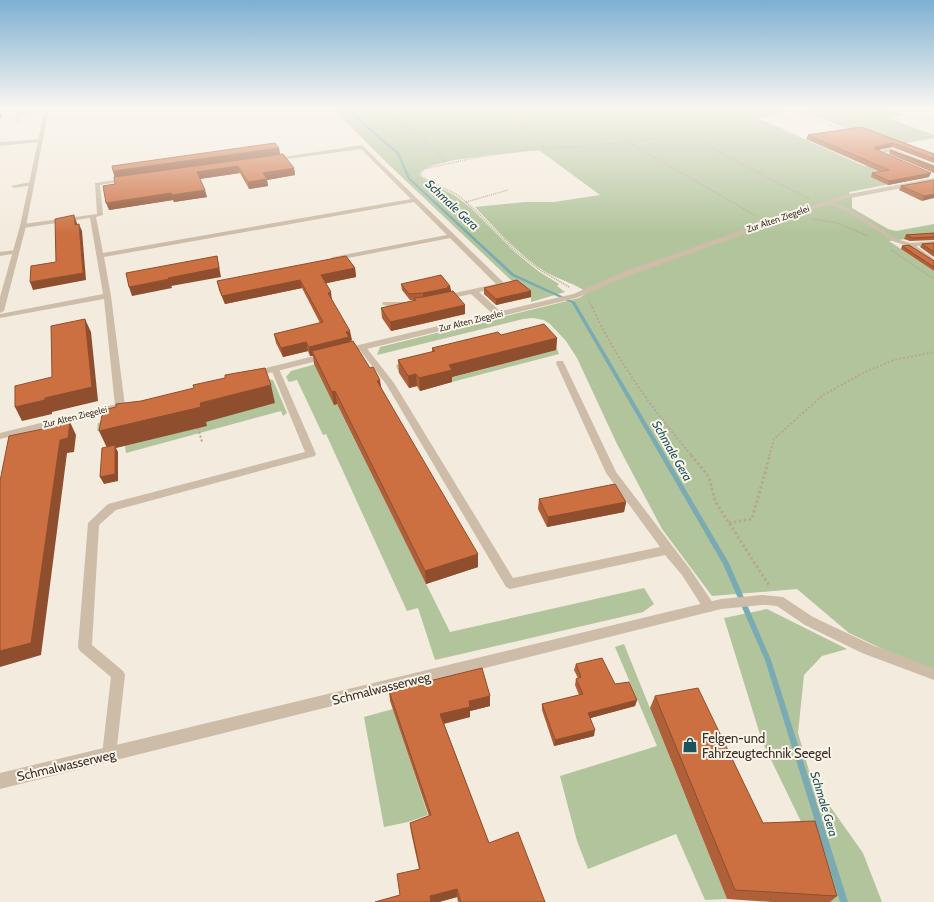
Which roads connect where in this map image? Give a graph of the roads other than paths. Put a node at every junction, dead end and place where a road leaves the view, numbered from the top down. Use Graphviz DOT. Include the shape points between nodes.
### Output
graph roads {
  1 [pos="38,149"];
  2 [pos="341,149"];
  3 [pos="365,149"];
  4 [pos="268,160"];
  5 [pos="895,160"];
  6 [pos="934,167"];
  7 [pos="927,174"];
  8 [pos="934,176"];
  9 [pos="136,178"];
  10 [pos="934,180"];
  11 [pos="31,184"];
  12 [pos="14,186"];
  13 [pos="415,200"];
  14 [pos="828,202"];
  15 [pos="93,216"];
  16 [pos="23,226"];
  17 [pos="451,236"];
  18 [pos="934,242"];
  19 [pos="909,245"];
  20 [pos="16,252"];
  21 [pos="0,254"];
  22 [pos="100,256"];
  23 [pos="326,260"];
  24 [pos="933,260"];
  25 [pos="473,291"];
  26 [pos="107,296"];
  27 [pos="437,300"];
  28 [pos="386,304"];
  29 [pos="417,304"];
  30 [pos="0,311"];
  31 [pos="498,314"];
  32 [pos="0,316"];
  33 [pos="362,348"];
  34 [pos="560,363"];
  35 [pos="275,369"];
  36 [pos="244,376"];
  37 [pos="0,436"];
  38 [pos="668,550"];
  39 [pos="715,606"];
  40 [pos="934,674"];
  41 [pos="109,755"];
  42 [pos="0,781"];
  1 -- 11 [label="street"];
  2 -- 4 [label="street"];
  3 -- 13 [label="street"];
  5 -- 6 [label="street" via="877,152 891,150"];
  7 -- 8 [label="street"];
  9 -- 15 [label="street" via="97,184 100,216"];
  10 -- 14 [label="street, Zur Alten Ziegelei"];
  11 -- 12 [label="street"];
  11 -- 16 [label="street"];
  13 -- 17 [label="street"];
  13 -- 22 [label="street"];
  14 -- 19 [label="street" via="848,210 895,240"];
  14 -- 31 [label="street, Zur Alten Ziegelei" via="628,273 577,294"];
  15 -- 16 [label="street"];
  15 -- 22 [label="street"];
  16 -- 20 [label="street"];
  17 -- 23 [label="street"];
  17 -- 25 [label="street" via="501,285"];
  18 -- 19 [label="street"];
  19 -- 24 [label="street"];
  20 -- 21 [label="street"];
  20 -- 30 [label="street"];
  22 -- 26 [label="street"];
  25 -- 27 [label="street"];
  25 -- 31 [label="street"];
  26 -- 32 [label="street"];
  26 -- 37 [label="street, Zur Alten Ziegelei" via="124,405"];
  28 -- 29 [label="street"];
  31 -- 33 [label="street, Zur Alten Ziegelei"];
  33 -- 35 [label="street, Zur Alten Ziegelei"];
  33 -- 38 [label="street" via="390,383 510,584"];
  34 -- 38 [label="street" via="611,474"];
  35 -- 36 [label="street, Zur Alten Ziegelei"];
  35 -- 41 [label="street" via="311,454 112,507 94,523 85,647 118,675"];
  38 -- 39 [label="street"];
  39 -- 40 [label="street, Schmalwasserweg" via="762,600 779,601 809,621 867,649"];
  39 -- 41 [label="street, Schmalwasserweg"];
  41 -- 42 [label="street, Schmalwasserweg"];
}
